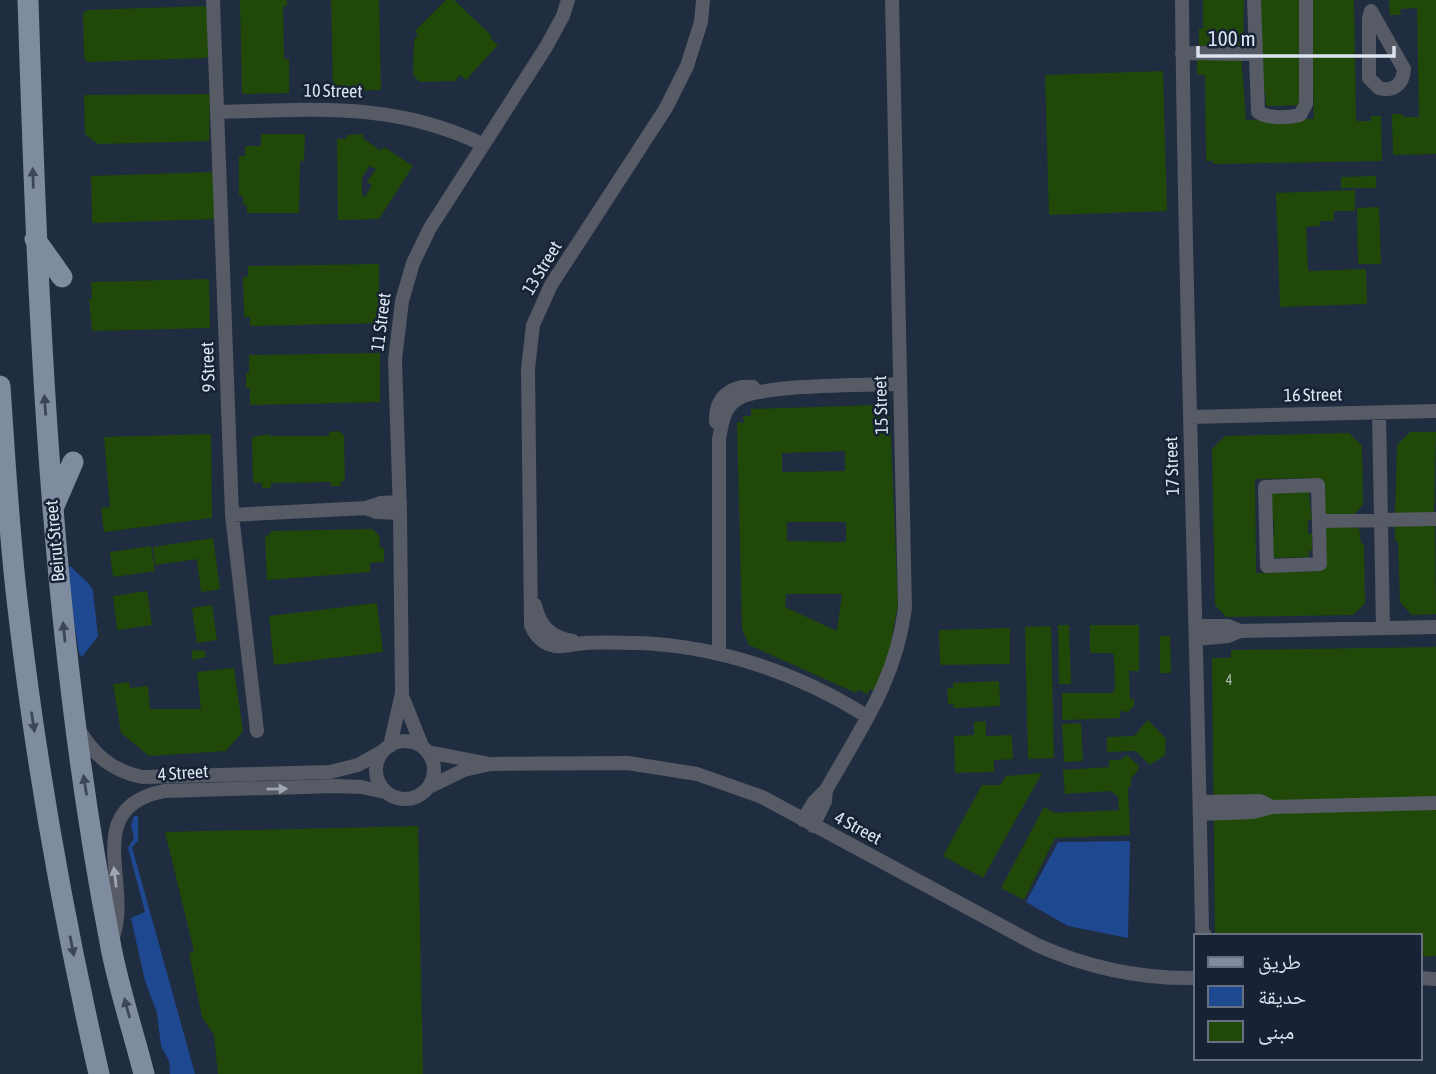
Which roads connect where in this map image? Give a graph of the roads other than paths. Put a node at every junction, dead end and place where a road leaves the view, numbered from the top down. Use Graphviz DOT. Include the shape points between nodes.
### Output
graph roads {
  1 [pos="28,0"];
  2 [pos="213,0"];
  3 [pos="568,0"];
  4 [pos="703,0"];
  5 [pos="892,0"];
  6 [pos="1182,0"];
  7 [pos="1254,0"];
  8 [pos="1306,0"];
  9 [pos="1371,5"];
  10 [pos="1182,50"];
  11 [pos="1255,51"];
  12 [pos="218,112"];
  13 [pos="479,149"];
  14 [pos="35,239"];
  15 [pos="62,277"];
  16 [pos="899,384"];
  17 [pos="0,386"];
  18 [pos="1436,411"];
  19 [pos="1379,413"];
  20 [pos="1190,416"];
  21 [pos="73,462"];
  22 [pos="400,507"];
  23 [pos="52,511"];
  24 [pos="232,515"];
  25 [pos="1436,519"];
  26 [pos="1381,520"];
  27 [pos="1320,521"];
  28 [pos="1436,627"];
  29 [pos="1383,628"];
  30 [pos="1197,633"];
  31 [pos="719,653"];
  32 [pos="402,693"];
  33 [pos="868,717"];
  34 [pos="76,725"];
  35 [pos="257,731"];
  36 [pos="386,748"];
  37 [pos="425,749"];
  38 [pos="489,764"];
  39 [pos="429,787"];
  40 [pos="385,792"];
  41 [pos="1436,803"];
  42 [pos="1200,808"];
  43 [pos="808,823"];
  44 [pos="1202,934"];
  45 [pos="110,944"];
  46 [pos="1194,977"];
  47 [pos="99,1074"];
  48 [pos="144,1074"];
  14 -- 1 [label="main road, Beirut Street, one-way"];
  2 -- 12 [label="street, 9 Street"];
  3 -- 13 [label="street, 11 Street" via="551,40"];
  4 -- 31 [label="street, 13 Street" via="687,66 666,108 551,285 533,326 528,369 531,587 539,620 560,638"];
  5 -- 16 [label="street, 15 Street"];
  6 -- 10 [label="street, 17 Street"];
  7 -- 11 [label="street"];
  8 -- 11 [label="street" via="1306,104 1300,114 1266,116 1258,112"];
  9 -- 9 [label="street" via="1369,78 1378,88 1393,89 1400,84 1404,69"];
  10 -- 11 [label="street"];
  10 -- 20 [label="street, 17 Street"];
  12 -- 13 [label="street, 10 Street" via="362,110 445,130"];
  12 -- 24 [label="street, 9 Street"];
  13 -- 22 [label="street, 11 Street" via="421,245 402,301 395,360"];
  14 -- 15 [label="main road"];
  23 -- 14 [label="main road, Beirut Street, one-way"];
  16 -- 31 [label="street" via="738,387 724,396 716,411"];
  16 -- 33 [label="street, 15 Street" via="905,608 894,662"];
  17 -- 47 [label="main road, one-way" via="25,667 55,856"];
  18 -- 19 [label="street, 16 Street"];
  19 -- 20 [label="street, 16 Street"];
  19 -- 26 [label="street"];
  20 -- 30 [label="street, 17 Street"];
  21 -- 23 [label="main road"];
  22 -- 24 [label="street" via="376,512 366,508"];
  22 -- 32 [label="street, 11 Street"];
  34 -- 23 [label="main road, Beirut Street, one-way"];
  24 -- 35 [label="street, 9 Street"];
  25 -- 26 [label="street"];
  26 -- 27 [label="street"];
  26 -- 29 [label="street"];
  27 -- 27 [label="street" via="1320,564 1267,566 1265,486 1317,485"];
  28 -- 29 [label="street"];
  29 -- 30 [label="street" via="1240,631 1228,636"];
  30 -- 42 [label="street, 17 Street"];
  31 -- 33 [label="street, 13 Street" via="815,688"];
  32 -- 36 [label="street, 11 Street"];
  32 -- 37 [label="street, 11 Street"];
  33 -- 43 [label="street, 15 Street" via="826,790 823,806"];
  34 -- 36 [label="street, 4 Street" via="101,759 142,777 330,772 358,765"];
  45 -- 34 [label="main road, Beirut Street, one-way"];
  36 -- 37 [label="street" via="406,741"];
  36 -- 40 [label="street" via="378,759 376,776"];
  37 -- 38 [label="street, 4 Street"];
  37 -- 39 [label="street" via="434,766"];
  38 -- 39 [label="street, 4 Street"];
  38 -- 43 [label="street, 4 Street" via="604,762 675,769 741,788"];
  39 -- 40 [label="street" via="405,799"];
  45 -- 40 [label="street, 4 Street, one-way" via="118,905 112,842 121,817 140,799 164,791 337,786"];
  41 -- 42 [label="street" via="1272,807 1253,812"];
  42 -- 44 [label="street, 17 Street"];
  43 -- 46 [label="street, 4 Street" via="1059,955 1133,975"];
  48 -- 45 [label="main road, Beirut Street, one-way"];
}
